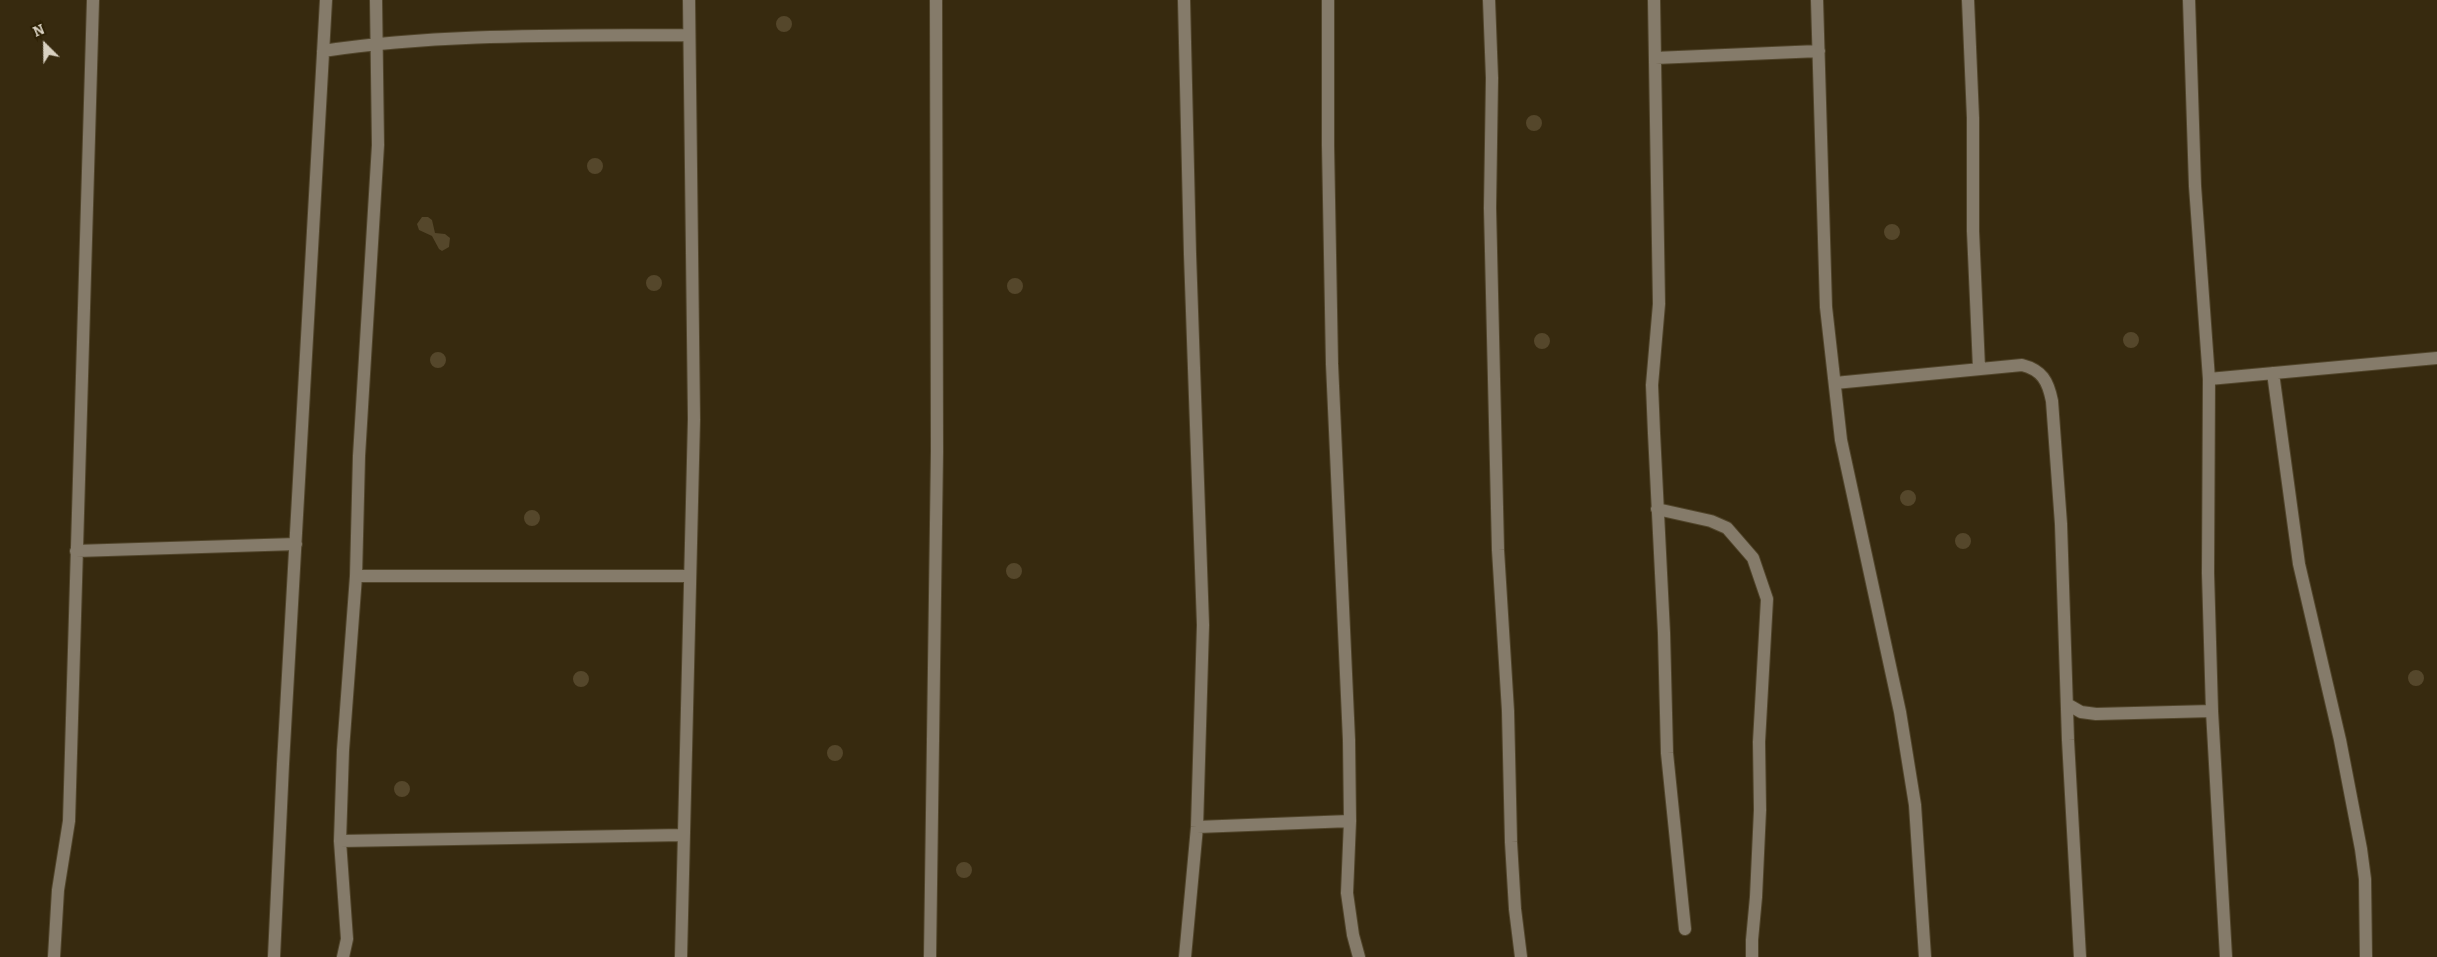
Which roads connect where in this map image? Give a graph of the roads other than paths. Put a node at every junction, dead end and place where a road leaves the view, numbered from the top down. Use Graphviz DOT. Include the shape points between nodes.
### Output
graph roads {
  1 [pos="93,0"];
  2 [pos="326,0"];
  3 [pos="376,0"];
  4 [pos="690,0"];
  5 [pos="936,0"];
  6 [pos="1184,0"];
  7 [pos="1328,0"];
  8 [pos="1489,0"];
  9 [pos="1654,0"];
  10 [pos="1817,0"];
  11 [pos="1968,0"];
  12 [pos="2189,0"];
  13 [pos="689,36"];
  14 [pos="378,43"];
  15 [pos="323,51"];
  16 [pos="1819,51"];
  17 [pos="1655,58"];
  18 [pos="2437,358"];
  19 [pos="1979,368"];
  20 [pos="2273,373"];
  21 [pos="2209,379"];
  22 [pos="1835,383"];
  23 [pos="1657,509"];
  24 [pos="296,544"];
  25 [pos="76,551"];
  26 [pos="356,576"];
  27 [pos="689,576"];
  28 [pos="2067,704"];
  29 [pos="2212,711"];
  30 [pos="1350,821"];
  31 [pos="1197,827"];
  32 [pos="683,835"];
  33 [pos="340,841"];
  34 [pos="1685,930"];
  35 [pos="54,957"];
  36 [pos="274,957"];
  37 [pos="343,957"];
  38 [pos="681,957"];
  39 [pos="930,957"];
  40 [pos="1185,957"];
  41 [pos="1359,957"];
  42 [pos="1520,957"];
  43 [pos="1752,957"];
  44 [pos="1925,957"];
  45 [pos="2080,957"];
  46 [pos="2226,957"];
  47 [pos="2366,957"];
  1 -- 25 [label="street"];
  2 -- 15 [label="street"];
  3 -- 14 [label="street"];
  4 -- 13 [label="street"];
  5 -- 39 [label="street" via="937,451"];
  6 -- 31 [label="street" via="1203,625"];
  7 -- 30 [label="street" via="1332,364"];
  8 -- 42 [label="street" via="1492,78 1490,218 1498,540 1508,710 1512,861"];
  9 -- 17 [label="street"];
  10 -- 16 [label="street"];
  11 -- 19 [label="street" via="1973,118 1972,230"];
  12 -- 21 [label="street" via="2195,186"];
  13 -- 14 [label="street" via="478,37"];
  13 -- 27 [label="street" via="694,418"];
  14 -- 15 [label="street"];
  14 -- 26 [label="street" via="378,145 359,456"];
  15 -- 24 [label="street"];
  16 -- 17 [label="street"];
  16 -- 22 [label="street" via="1826,307"];
  17 -- 23 [label="street" via="1659,304 1652,385"];
  18 -- 20 [label="street"];
  19 -- 22 [label="street"];
  19 -- 28 [label="street" via="2022,365 2041,374 2048,385 2061,524"];
  20 -- 21 [label="street"];
  20 -- 47 [label="street" via="2300,564 2361,849 2365,880"];
  21 -- 29 [label="street" via="2208,572"];
  22 -- 44 [label="street" via="1841,440 1898,703 1913,796"];
  23 -- 34 [label="street" via="1667,753"];
  23 -- 43 [label="street" via="1711,521 1727,528 1753,558 1767,600"];
  24 -- 25 [label="street"];
  24 -- 36 [label="street"];
  25 -- 35 [label="street" via="69,821 58,890"];
  26 -- 27 [label="street"];
  26 -- 33 [label="street"];
  27 -- 32 [label="street"];
  28 -- 29 [label="street" via="2081,712 2096,714"];
  28 -- 45 [label="street"];
  29 -- 46 [label="street"];
  30 -- 31 [label="street"];
  30 -- 41 [label="street" via="1347,893"];
  31 -- 40 [label="street"];
  32 -- 33 [label="street"];
  32 -- 38 [label="street"];
  33 -- 37 [label="street" via="347,939"];
}
